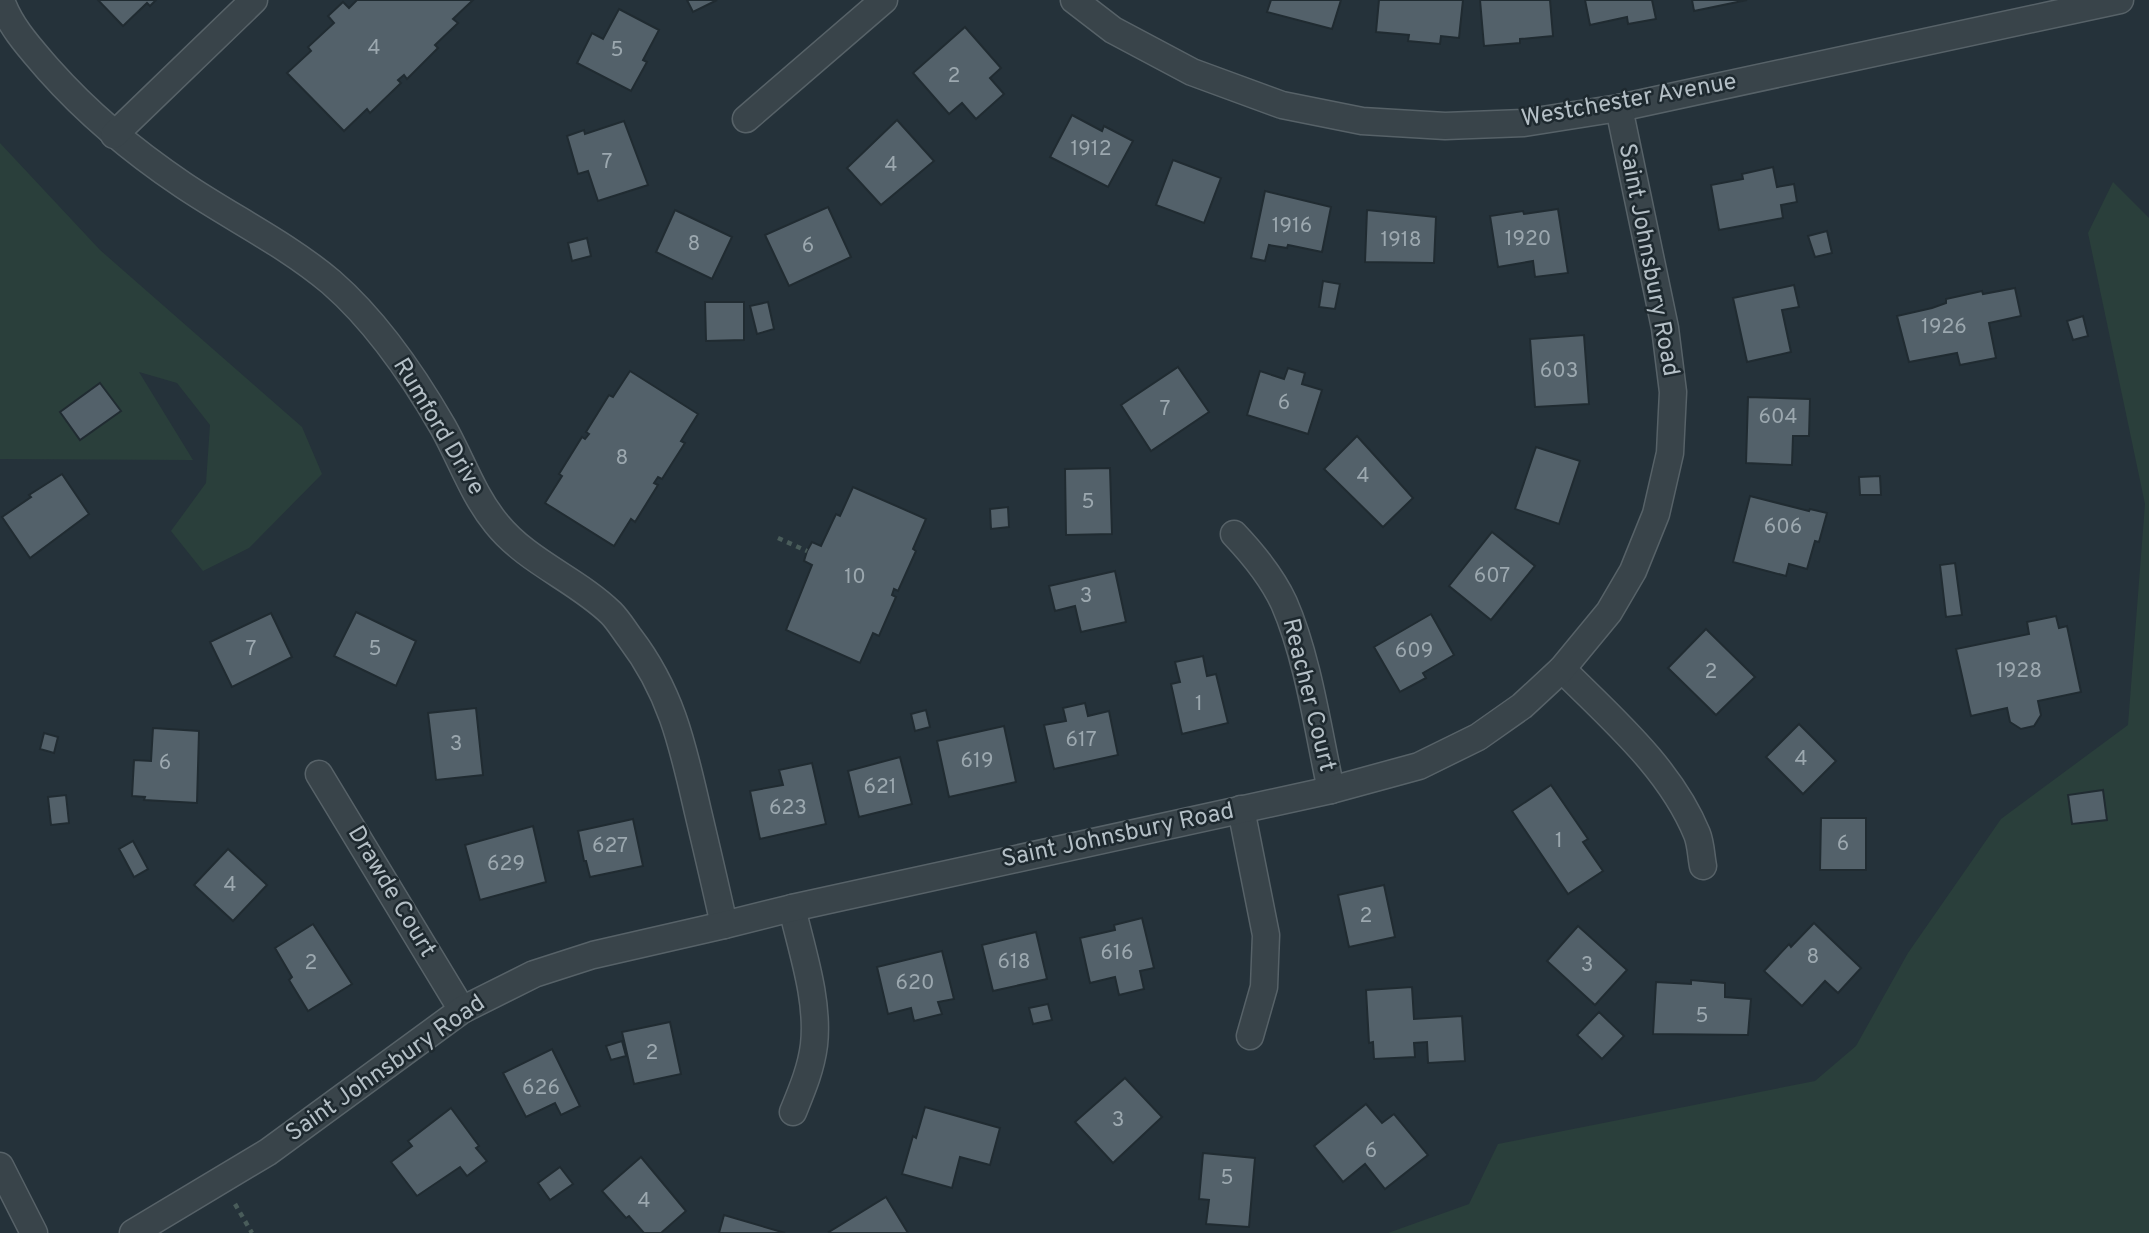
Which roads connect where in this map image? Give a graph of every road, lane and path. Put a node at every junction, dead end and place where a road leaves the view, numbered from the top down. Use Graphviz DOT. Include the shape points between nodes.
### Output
graph roads {
  1 [pos="1,0"];
  2 [pos="254,0"];
  3 [pos="884,0"];
  4 [pos="1074,0"];
  5 [pos="2120,0"];
  6 [pos="1619,108"];
  7 [pos="746,119"];
  8 [pos="114,135"];
  9 [pos="1234,534"];
  10 [pos="778,538"];
  11 [pos="807,551"];
  12 [pos="1562,669"];
  13 [pos="319,774"];
  14 [pos="1331,790"];
  15 [pos="1241,809"];
  16 [pos="1703,866"];
  17 [pos="792,908"];
  18 [pos="724,925"];
  19 [pos="462,1010"];
  20 [pos="1250,1036"];
  21 [pos="793,1112"];
  22 [pos="0,1166"];
  23 [pos="34,1233"];
  24 [pos="133,1233"];
  1 -- 8 [label="street, Rumford Drive" via="26,44"];
  2 -- 8 [label="street"];
  3 -- 7 [label="street"];
  4 -- 6 [label="street, Westchester Avenue" via="1113,30 1192,72 1282,105 1362,121 1445,126 1524,123"];
  5 -- 6 [label="street, Westchester Avenue"];
  6 -- 12 [label="street, Saint Johnsbury Road" via="1665,328 1673,391 1670,453 1656,514 1633,571 1609,612"];
  8 -- 18 [label="street, Rumford Drive" via="332,283 384,338 420,389 496,523 523,550 612,614 644,656 670,704"];
  9 -- 14 [label="street, Reacher Court" via="1258,559 1283,602 1300,649"];
  10 -- 11 [label="path"];
  12 -- 14 [label="street, Saint Johnsbury Road" via="1522,706 1478,737 1419,765"];
  12 -- 16 [label="street" via="1665,780 1698,836"];
  13 -- 19 [label="street, Drawde Court"];
  14 -- 15 [label="street, Saint Johnsbury Road"];
  15 -- 17 [label="street, Saint Johnsbury Road"];
  15 -- 20 [label="street" via="1266,935 1264,986"];
  17 -- 18 [label="street, Saint Johnsbury Road"];
  17 -- 21 [label="street" via="812,998 814,1044 806,1082"];
  18 -- 19 [label="street, Saint Johnsbury Road" via="581,958 534,974"];
  19 -- 24 [label="street, Saint Johnsbury Road" via="268,1152"];
  22 -- 23 [label="street"];
}
